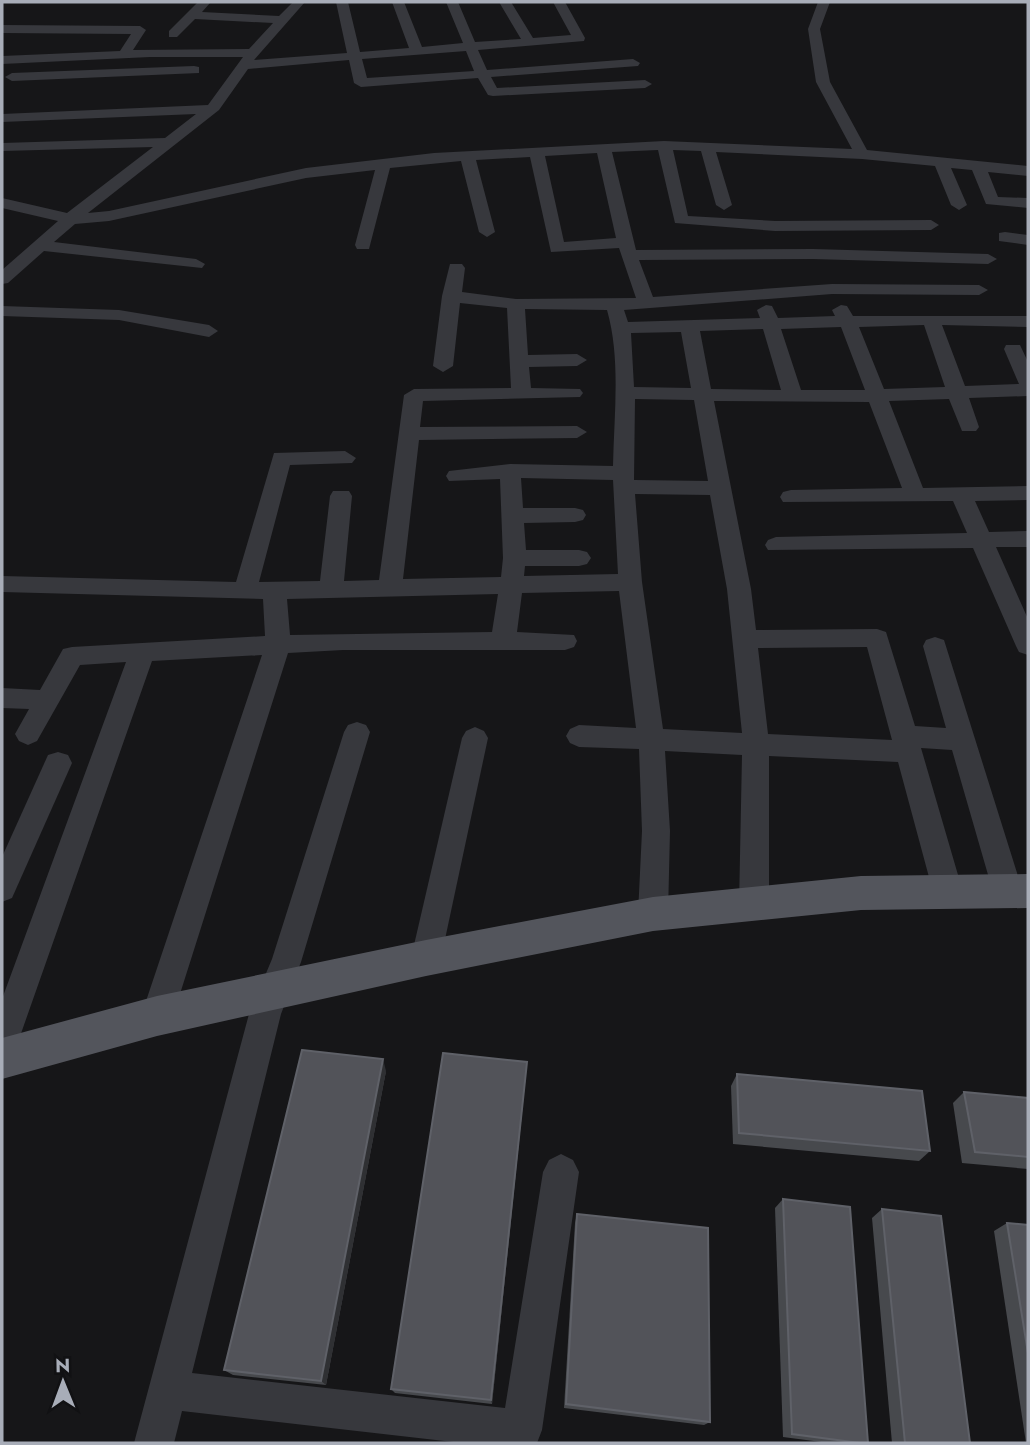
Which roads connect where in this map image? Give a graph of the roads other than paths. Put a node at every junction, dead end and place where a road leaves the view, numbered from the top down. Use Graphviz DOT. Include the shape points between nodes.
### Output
graph roads {
  1 [pos="205,2"];
  2 [pos="299,2"];
  3 [pos="342,2"];
  4 [pos="398,2"];
  5 [pos="452,2"];
  6 [pos="505,2"];
  7 [pos="559,2"];
  8 [pos="824,2"];
  9 [pos="191,15"];
  10 [pos="282,20"];
  11 [pos="2,29"];
  12 [pos="173,34"];
  13 [pos="529,42"];
  14 [pos="471,47"];
  15 [pos="417,51"];
  16 [pos="124,54"];
  17 [pos="356,56"];
  18 [pos="2,61"];
  19 [pos="633,63"];
  20 [pos="538,69"];
  21 [pos="229,72"];
  22 [pos="482,74"];
  23 [pos="2,77"];
  24 [pos="645,84"];
  25 [pos="550,88"];
  26 [pos="2,91"];
  27 [pos="80,97"];
  28 [pos="211,110"];
  29 [pos="74,114"];
  30 [pos="2,118"];
  31 [pos="169,142"];
  32 [pos="65,144"];
  33 [pos="664,145"];
  34 [pos="707,146"];
  35 [pos="2,147"];
  36 [pos="603,148"];
  37 [pos="536,151"];
  38 [pos="862,154"];
  39 [pos="467,156"];
  40 [pos="384,163"];
  41 [pos="942,164"];
  42 [pos="979,167"];
  43 [pos="1028,171"];
  44 [pos="2,203"];
  45 [pos="1028,203"];
  46 [pos="724,205"];
  47 [pos="959,205"];
  48 [pos="70,219"];
  49 [pos="804,225"];
  50 [pos="931,225"];
  51 [pos="487,232"];
  52 [pos="1005,237"];
  53 [pos="1028,240"];
  54 [pos="363,244"];
  55 [pos="39,245"];
  56 [pos="628,249"];
  57 [pos="813,254"];
  58 [pos="988,259"];
  59 [pos="195,264"];
  60 [pos="456,268"];
  61 [pos="5,273"];
  62 [pos="832,289"];
  63 [pos="979,290"];
  64 [pos="761,295"];
  65 [pos="451,296"];
  66 [pos="646,302"];
  67 [pos="516,304"];
  68 [pos="2,311"];
  69 [pos="618,317"];
  70 [pos="931,319"];
  71 [pos="1028,321"];
  72 [pos="847,323"];
  73 [pos="772,325"];
  74 [pos="690,328"];
  75 [pos="209,331"];
  76 [pos="1013,349"];
  77 [pos="577,360"];
  78 [pos="521,361"];
  79 [pos="443,366"];
  80 [pos="1028,384"];
  81 [pos="1028,390"];
  82 [pos="958,392"];
  83 [pos="521,393"];
  84 [pos="573,393"];
  85 [pos="625,393"];
  86 [pos="702,394"];
  87 [pos="878,395"];
  88 [pos="793,396"];
  89 [pos="969,427"];
  90 [pos="577,432"];
  91 [pos="407,434"];
  92 [pos="345,458"];
  93 [pos="510,471"];
  94 [pos="457,476"];
  95 [pos="624,480"];
  96 [pos="718,488"];
  97 [pos="1028,493"];
  98 [pos="961,494"];
  99 [pos="915,495"];
  100 [pos="341,496"];
  101 [pos="791,496"];
  102 [pos="575,514"];
  103 [pos="511,516"];
  104 [pos="1028,539"];
  105 [pos="980,540"];
  106 [pos="776,545"];
  107 [pos="515,558"];
  108 [pos="579,558"];
  109 [pos="630,582"];
  110 [pos="513,583"];
  111 [pos="2,584"];
  112 [pos="390,588"];
  113 [pos="331,589"];
  114 [pos="245,591"];
  115 [pos="274,591"];
  116 [pos="743,639"];
  117 [pos="503,641"];
  118 [pos="565,641"];
  119 [pos="278,645"];
  120 [pos="935,646"];
  121 [pos="1028,646"];
  122 [pos="142,653"];
  123 [pos="2,698"];
  124 [pos="47,700"];
  125 [pos="357,732"];
  126 [pos="28,734"];
  127 [pos="579,736"];
  128 [pos="475,738"];
  129 [pos="649,738"];
  130 [pos="963,740"];
  131 [pos="756,744"];
  132 [pos="907,745"];
  133 [pos="58,763"];
  134 [pos="2,890"];
  135 [pos="948,892"];
  136 [pos="1018,892"];
  137 [pos="754,906"];
  138 [pos="653,914"];
  139 [pos="426,958"];
  140 [pos="270,994"];
  141 [pos="157,1016"];
  142 [pos="2,1042"];
  143 [pos="2,1059"];
  144 [pos="561,1172"];
  145 [pos="168,1390"];
  146 [pos="153,1443"];
  1 -- 9 [label="street"];
  2 -- 10 [label="street"];
  3 -- 17 [label="street"];
  4 -- 15 [label="street"];
  5 -- 14 [label="street"];
  6 -- 13 [label="street"];
  7 -- 13 [label="street" via="579,38"];
  8 -- 38 [label="street" via="814,29 823,82"];
  9 -- 10 [label="street"];
  9 -- 12 [label="street"];
  10 -- 21 [label="street"];
  11 -- 16 [label="street" via="140,30"];
  13 -- 14 [label="street"];
  14 -- 15 [label="street"];
  14 -- 22 [label="street"];
  15 -- 17 [label="street"];
  16 -- 18 [label="street"];
  16 -- 21 [label="street"];
  17 -- 21 [label="street"];
  17 -- 22 [label="street" via="361,83"];
  19 -- 20 [label="street"];
  20 -- 22 [label="street"];
  20 -- 25 [label="street"];
  21 -- 23 [label="street"];
  21 -- 26 [label="street"];
  21 -- 28 [label="street"];
  22 -- 25 [label="street" via="494,92"];
  24 -- 25 [label="street"];
  27 -- 29 [label="street"];
  28 -- 29 [label="street"];
  28 -- 31 [label="street"];
  29 -- 30 [label="street"];
  29 -- 32 [label="street"];
  31 -- 32 [label="street"];
  31 -- 48 [label="street"];
  32 -- 35 [label="street"];
  33 -- 34 [label="street"];
  33 -- 36 [label="street"];
  33 -- 49 [label="street" via="681,220"];
  34 -- 38 [label="street"];
  34 -- 46 [label="street"];
  36 -- 37 [label="street"];
  36 -- 56 [label="street"];
  37 -- 39 [label="street"];
  37 -- 56 [label="street" via="557,248"];
  38 -- 41 [label="street"];
  39 -- 40 [label="street"];
  39 -- 51 [label="street"];
  40 -- 48 [label="street" via="306,173 109,216"];
  40 -- 54 [label="street"];
  41 -- 42 [label="street"];
  41 -- 47 [label="street"];
  42 -- 43 [label="street"];
  42 -- 45 [label="street" via="992,201"];
  44 -- 48 [label="street"];
  48 -- 55 [label="street"];
  49 -- 50 [label="street"];
  49 -- 57 [label="street"];
  52 -- 53 [label="street"];
  55 -- 59 [label="street"];
  55 -- 61 [label="street"];
  56 -- 57 [label="street"];
  56 -- 66 [label="street"];
  57 -- 58 [label="street"];
  57 -- 62 [label="street"];
  60 -- 65 [label="street"];
  62 -- 63 [label="street"];
  62 -- 64 [label="street"];
  62 -- 72 [label="street"];
  64 -- 66 [label="street"];
  64 -- 73 [label="street"];
  65 -- 67 [label="street"];
  65 -- 79 [label="street"];
  66 -- 69 [label="street"];
  67 -- 69 [label="street"];
  67 -- 78 [label="street"];
  68 -- 75 [label="street" via="120,315"];
  69 -- 74 [label="street"];
  69 -- 85 [label="street"];
  70 -- 71 [label="street"];
  70 -- 72 [label="street"];
  70 -- 82 [label="street"];
  72 -- 73 [label="street"];
  72 -- 87 [label="street"];
  73 -- 74 [label="street"];
  73 -- 88 [label="street"];
  74 -- 86 [label="street"];
  76 -- 80 [label="street"];
  77 -- 78 [label="street"];
  78 -- 83 [label="street"];
  81 -- 82 [label="street"];
  82 -- 87 [label="street"];
  82 -- 89 [label="street"];
  83 -- 84 [label="street"];
  83 -- 91 [label="street" via="414,394"];
  85 -- 86 [label="street"];
  85 -- 95 [label="street"];
  86 -- 88 [label="street"];
  86 -- 96 [label="street"];
  87 -- 88 [label="street"];
  87 -- 99 [label="street"];
  90 -- 91 [label="street"];
  91 -- 112 [label="street"];
  92 -- 114 [label="street" via="281,458"];
  93 -- 94 [label="street"];
  93 -- 95 [label="street"];
  93 -- 103 [label="street"];
  95 -- 96 [label="street"];
  95 -- 109 [label="street"];
  96 -- 116 [label="street" via="739,589"];
  97 -- 98 [label="street"];
  98 -- 99 [label="street"];
  98 -- 105 [label="street"];
  99 -- 101 [label="street"];
  100 -- 113 [label="street"];
  102 -- 103 [label="street"];
  103 -- 107 [label="street"];
  104 -- 105 [label="street"];
  105 -- 106 [label="street"];
  105 -- 121 [label="street"];
  107 -- 108 [label="street"];
  107 -- 110 [label="street"];
  109 -- 110 [label="street"];
  109 -- 129 [label="street"];
  110 -- 112 [label="street"];
  110 -- 117 [label="street"];
  111 -- 114 [label="street"];
  112 -- 113 [label="street"];
  113 -- 115 [label="street"];
  114 -- 115 [label="street"];
  115 -- 119 [label="street"];
  116 -- 131 [label="street"];
  116 -- 132 [label="street" via="877,638"];
  117 -- 118 [label="street"];
  117 -- 119 [label="street"];
  119 -- 122 [label="street"];
  119 -- 141 [label="street"];
  120 -- 130 [label="street"];
  122 -- 124 [label="street" via="72,656"];
  122 -- 142 [label="street"];
  123 -- 124 [label="street"];
  124 -- 126 [label="street"];
  125 -- 140 [label="street" via="286,962"];
  127 -- 129 [label="street"];
  128 -- 139 [label="street"];
  129 -- 131 [label="street"];
  129 -- 138 [label="street" via="656,831"];
  130 -- 132 [label="street"];
  130 -- 136 [label="street"];
  131 -- 132 [label="street"];
  131 -- 137 [label="street"];
  132 -- 135 [label="street"];
  133 -- 134 [label="street"];
  135 -- 136 [label="main road"];
  135 -- 137 [label="main road" via="861,893"];
  137 -- 138 [label="main road"];
  138 -- 139 [label="main road"];
  139 -- 140 [label="main road"];
  140 -- 141 [label="main road"];
  140 -- 145 [label="street"];
  141 -- 143 [label="main road"];
  144 -- 145 [label="street" via="522,1430"];
  145 -- 146 [label="street"];
}
